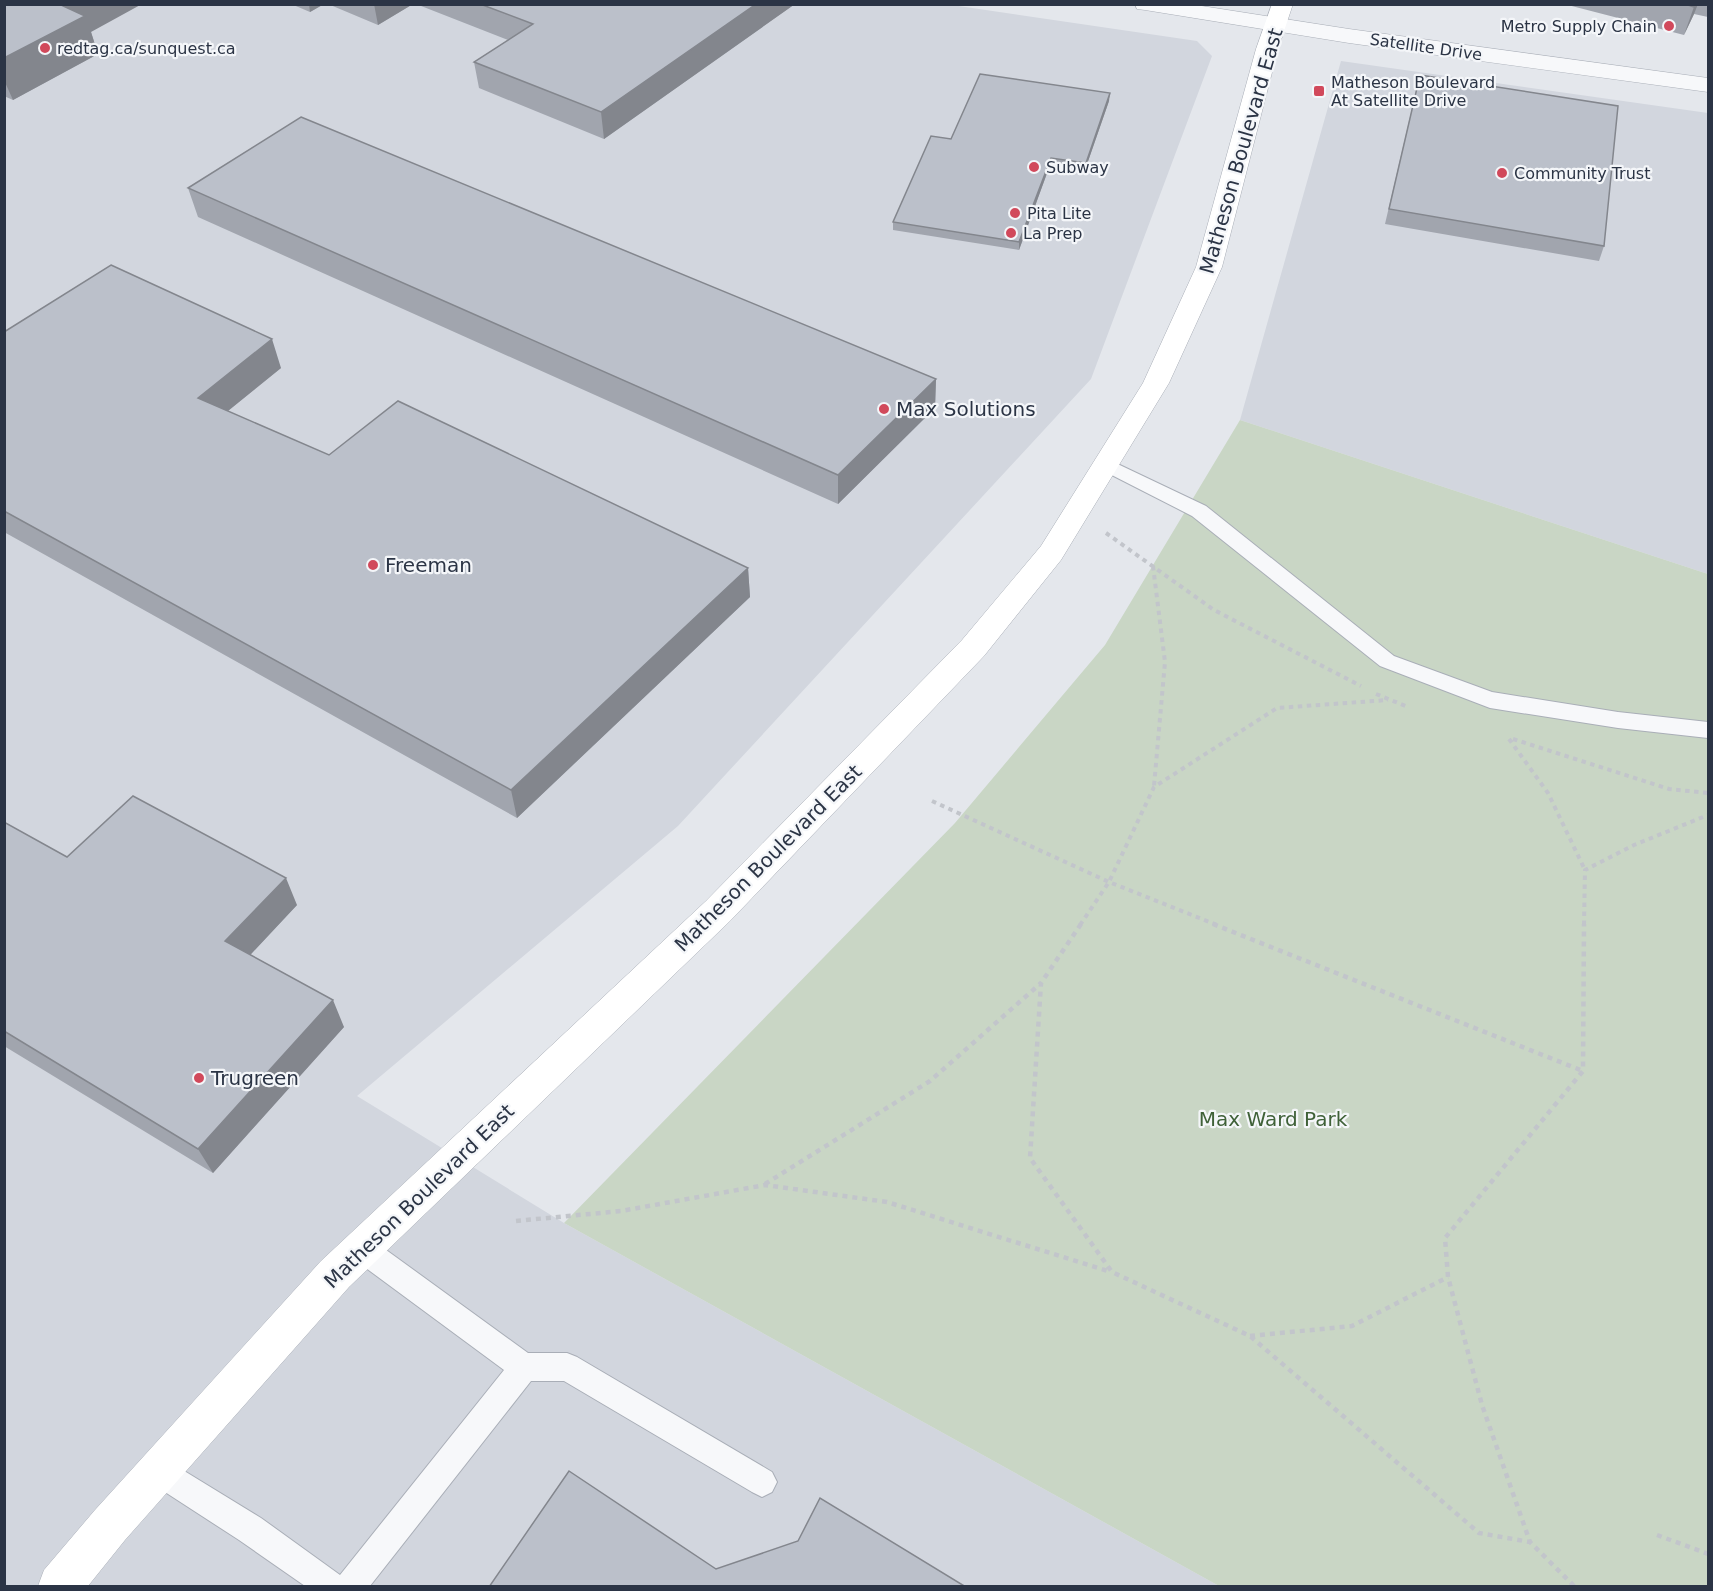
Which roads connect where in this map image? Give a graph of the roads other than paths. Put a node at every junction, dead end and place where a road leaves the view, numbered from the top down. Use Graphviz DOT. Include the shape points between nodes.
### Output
graph roads {
  1 [pos="1145,4"];
  2 [pos="1280,14"];
  3 [pos="1708,85"];
  4 [pos="1106,464"];
  5 [pos="1708,730"];
  6 [pos="361,1248"];
  7 [pos="524,1367"];
  8 [pos="158,1471"];
  9 [pos="762,1482"];
  10 [pos="60,1587"];
  11 [pos="330,1587"];
  12 [pos="351,1587"];
  1 -- 2 [label="street, Satellite Drive"];
  2 -- 3 [label="street, Satellite Drive" via="1349,36"];
  2 -- 4 [label="street, Matheson Boulevard East" via="1267,49 1209,267 1156,383"];
  4 -- 5 [label="lane" via="1199,511 1387,662 1490,700"];
  4 -- 6 [label="street, Matheson Boulevard East" via="1051,553 973,648 718,910"];
  6 -- 7 [label="lane"];
  6 -- 8 [label="street, Matheson Boulevard East"];
  7 -- 9 [label="lane" via="567,1366"];
  7 -- 12 [label="lane"];
  8 -- 10 [label="street, Matheson Boulevard East"];
  8 -- 11 [label="lane" via="250,1529"];
}
